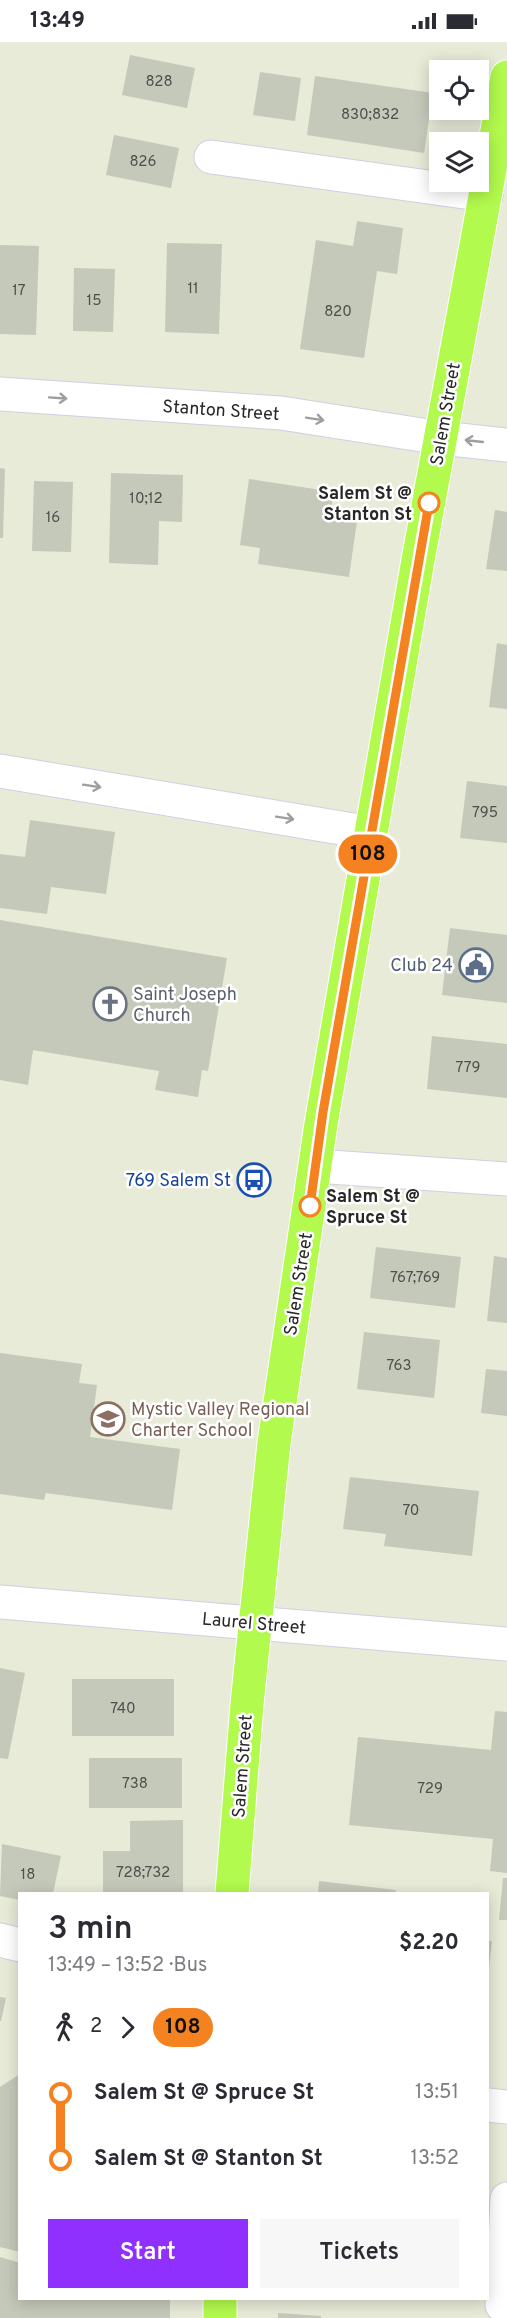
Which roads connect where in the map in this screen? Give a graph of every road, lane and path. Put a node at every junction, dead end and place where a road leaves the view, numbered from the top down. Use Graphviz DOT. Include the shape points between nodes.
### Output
graph roads {
  1 [pos="507,77"];
  2 [pos="212,157"];
  3 [pos="492,200"];
  4 [pos="0,394"];
  5 [pos="441,438"];
  6 [pos="507,445"];
  7 [pos="0,771"];
  8 [pos="371,833"];
  9 [pos="315,1166"];
  10 [pos="507,1179"];
  11 [pos="0,1602"];
  12 [pos="255,1622"];
  13 [pos="507,1644"];
  14 [pos="232,1892"];
  15 [pos="0,1940"];
  16 [pos="18,1944"];
  17 [pos="489,2105"];
  18 [pos="507,2107"];
  19 [pos="507,2199"];
  20 [pos="220,2300"];
  21 [pos="502,2305"];
  22 [pos="220,2318"];
  1 -- 3 [label="main road, Salem Street"];
  2 -- 3 [label="street"];
  3 -- 5 [label="main road, Salem Street"];
  4 -- 5 [label="street, Stanton Street, one-way" via="280,413"];
  6 -- 5 [label="street, Stanton Street, one-way"];
  5 -- 8 [label="main road, Salem Street"];
  7 -- 8 [label="street, one-way"];
  8 -- 9 [label="main road, Salem Street"];
  9 -- 10 [label="street"];
  9 -- 12 [label="main road, Salem Street" via="274,1443"];
  11 -- 12 [label="street, Laurel Street"];
  12 -- 13 [label="street, Laurel Street"];
  12 -- 14 [label="main road, Salem Street"];
  15 -- 16 [label="street"];
  17 -- 18 [label="street"];
  19 -- 21 [label="street"];
  20 -- 22 [label="main road"];
}
